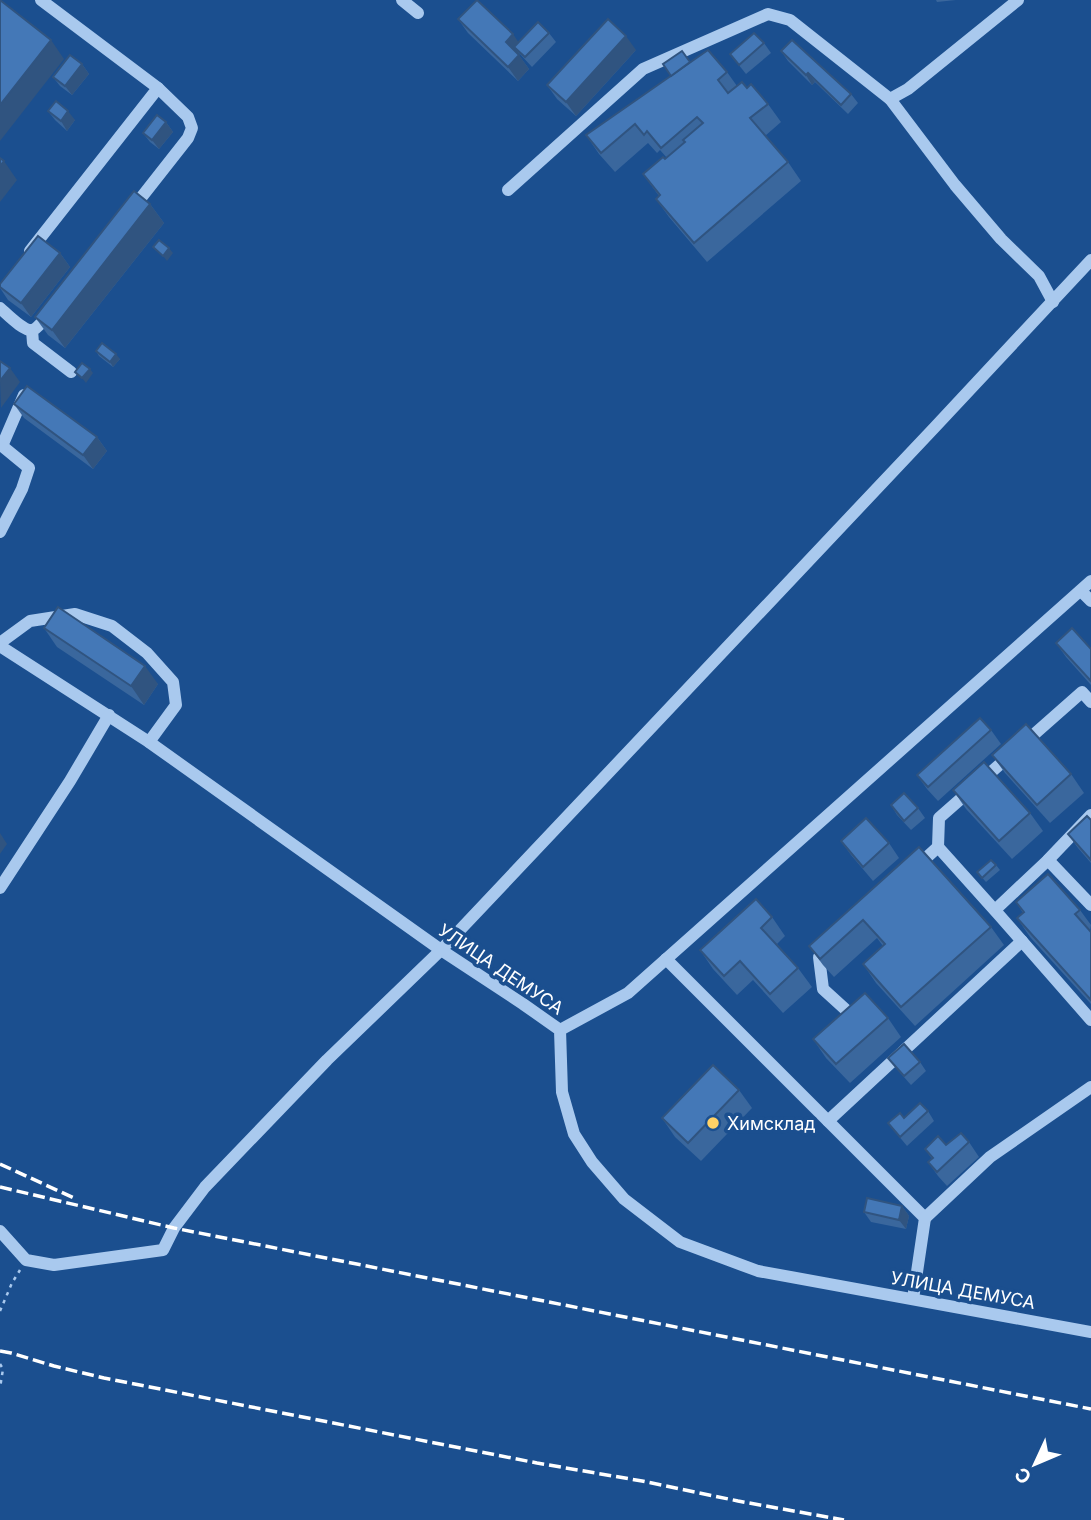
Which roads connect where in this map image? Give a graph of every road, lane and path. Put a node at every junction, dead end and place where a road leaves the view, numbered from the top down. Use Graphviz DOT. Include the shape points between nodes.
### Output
graph roads {
  1 [pos="41,0"];
  2 [pos="402,0"];
  3 [pos="1018,0"];
  4 [pos="418,13"];
  5 [pos="158,88"];
  6 [pos="890,99"];
  7 [pos="509,190"];
  8 [pos="122,222"];
  9 [pos="25,258"];
  10 [pos="1091,260"];
  11 [pos="1053,302"];
  12 [pos="55,306"];
  13 [pos="0,308"];
  14 [pos="32,330"];
  15 [pos="71,372"];
  16 [pos="24,395"];
  17 [pos="1,446"];
  18 [pos="4,514"];
  19 [pos="0,532"];
  20 [pos="1091,581"];
  21 [pos="1081,591"];
  22 [pos="1091,601"];
  23 [pos="0,645"];
  24 [pos="1091,702"];
  25 [pos="110,715"];
  26 [pos="149,742"];
  27 [pos="1091,815"];
  28 [pos="938,847"];
  29 [pos="1048,860"];
  30 [pos="908,875"];
  31 [pos="0,888"];
  32 [pos="1091,905"];
  33 [pos="995,910"];
  34 [pos="839,939"];
  35 [pos="1022,941"];
  36 [pos="441,950"];
  37 [pos="666,958"];
  38 [pos="845,1009"];
  39 [pos="1091,1020"];
  40 [pos="559,1030"];
  41 [pos="1091,1087"];
  42 [pos="828,1121"];
  43 [pos="925,1218"];
  44 [pos="0,1231"];
  45 [pos="26,1260"];
  46 [pos="913,1299"];
  47 [pos="0,1311"];
  48 [pos="1091,1332"];
  49 [pos="0,1364"];
  50 [pos="0,1388"];
  1 -- 5 [label="street"];
  2 -- 4 [label="street"];
  3 -- 6 [label="street"];
  5 -- 8 [label="street" via="188,117 192,128"];
  5 -- 9 [label="street"];
  6 -- 7 [label="street" via="790,19 768,13 643,69"];
  6 -- 11 [label="street" via="955,185 1039,276"];
  10 -- 11 [label="street"];
  11 -- 36 [label="street"];
  12 -- 14 [label="street"];
  13 -- 14 [label="street"];
  14 -- 15 [label="street" via="33,343"];
  16 -- 17 [label="street"];
  17 -- 18 [label="street" via="29,468 22,489"];
  18 -- 19 [label="street"];
  20 -- 21 [label="street"];
  21 -- 22 [label="street"];
  21 -- 37 [label="street"];
  23 -- 25 [label="street, УЛИЦА ДЕМУСА"];
  23 -- 26 [label="street" via="30,621 75,614 112,625 173,682 176,705"];
  24 -- 28 [label="street" via="1082,691 939,818"];
  25 -- 26 [label="street, УЛИЦА ДЕМУСА"];
  25 -- 31 [label="street"];
  26 -- 36 [label="street, УЛИЦА ДЕМУСА"];
  27 -- 29 [label="street"];
  28 -- 30 [label="street"];
  28 -- 33 [label="street"];
  29 -- 32 [label="street"];
  29 -- 33 [label="street"];
  33 -- 35 [label="street"];
  34 -- 38 [label="street" via="819,957 823,989"];
  35 -- 39 [label="street"];
  35 -- 42 [label="street"];
  36 -- 40 [label="street, УЛИЦА ДЕМУСА"];
  36 -- 45 [label="street" via="205,1187 163,1250 54,1265"];
  37 -- 40 [label="street" via="628,993"];
  37 -- 42 [label="street"];
  40 -- 46 [label="street, УЛИЦА ДЕМУСА" via="562,1092 574,1134 624,1199 680,1242 758,1271"];
  41 -- 43 [label="street" via="990,1157"];
  42 -- 43 [label="street"];
  43 -- 46 [label="street"];
  44 -- 45 [label="street"];
  45 -- 47 [label="path"];
  46 -- 48 [label="street, УЛИЦА ДЕМУСА"];
  49 -- 50 [label="path" via="4,1369"];
}
